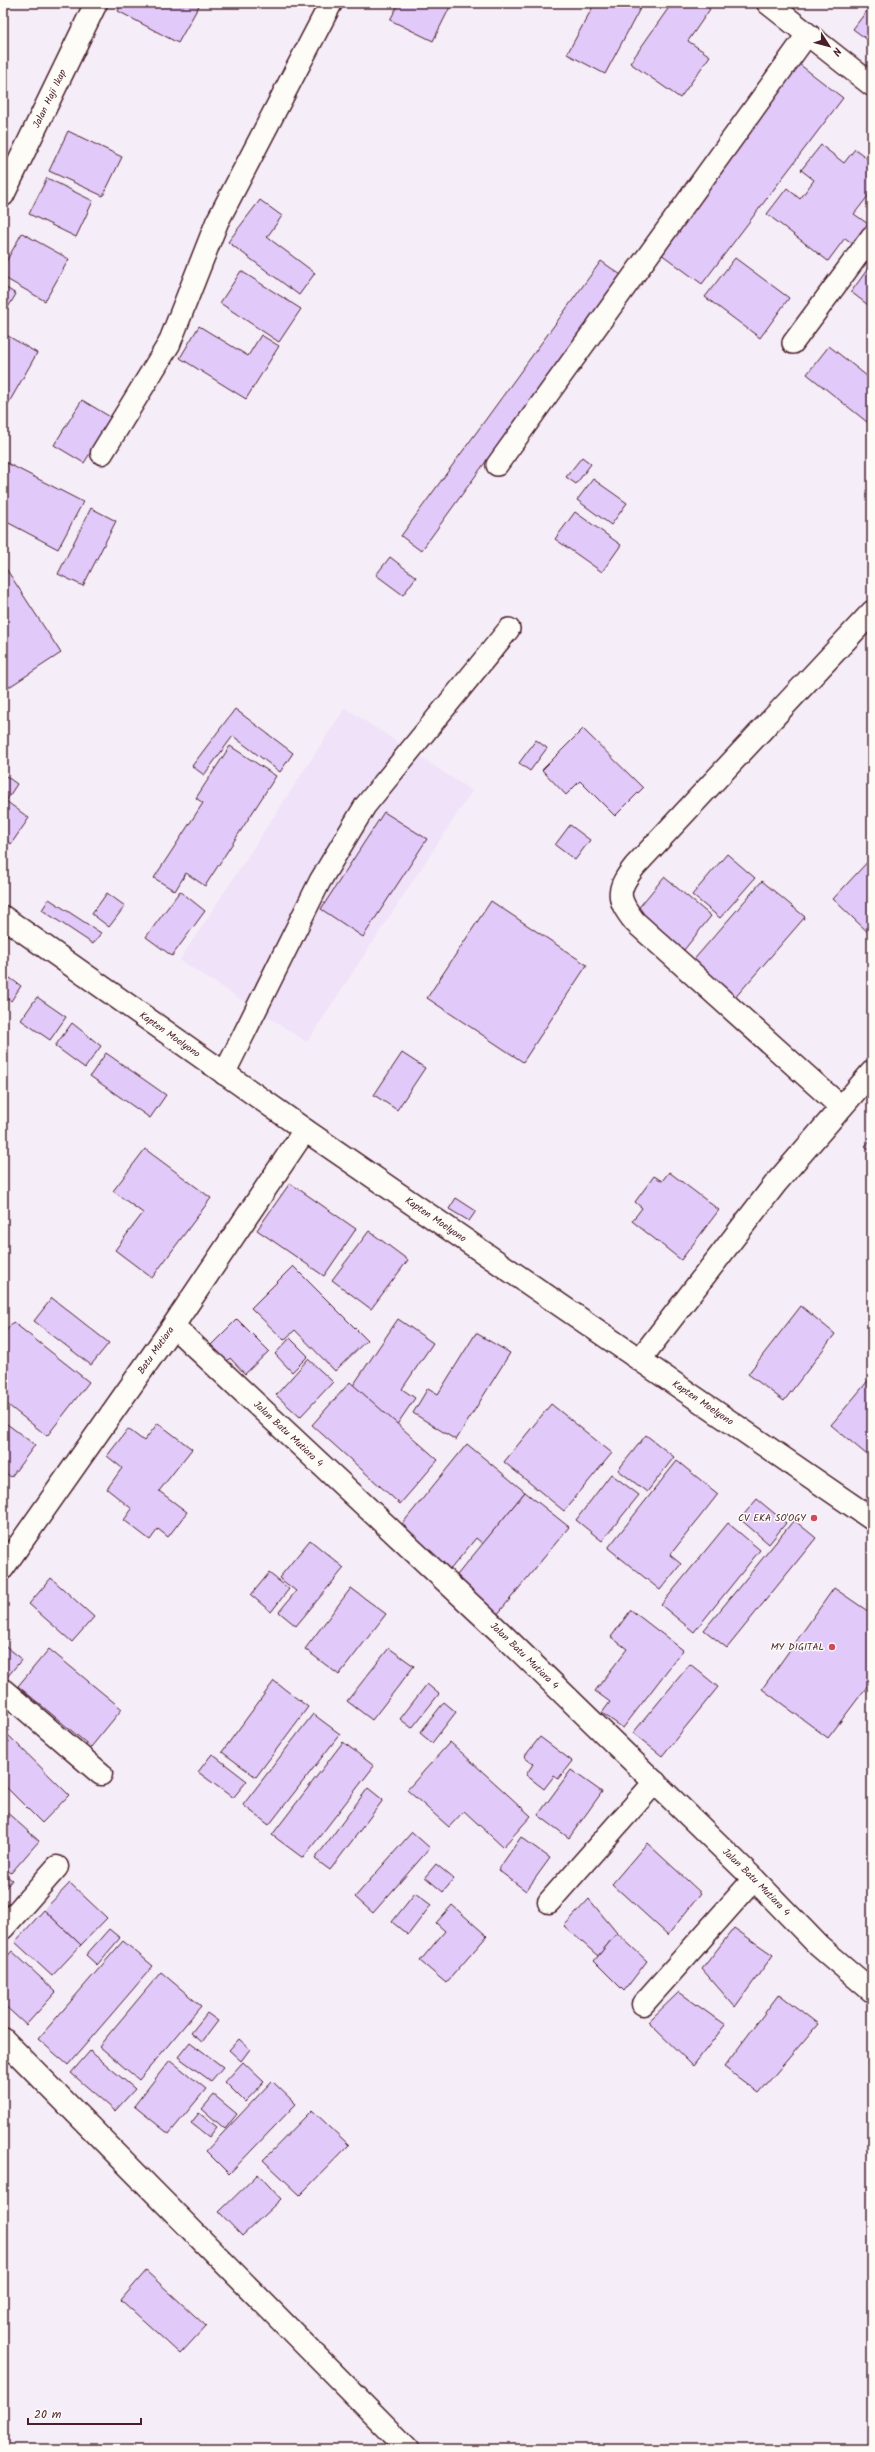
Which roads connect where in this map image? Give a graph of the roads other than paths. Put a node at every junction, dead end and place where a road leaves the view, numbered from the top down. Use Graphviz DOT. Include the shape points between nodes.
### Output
graph roads {
  1 [pos="96,3"];
  2 [pos="331,3"];
  3 [pos="768,3"];
  4 [pos="807,35"];
  5 [pos="872,84"];
  6 [pos="3,195"];
  7 [pos="872,236"];
  8 [pos="793,343"];
  9 [pos="102,453"];
  10 [pos="497,465"];
  11 [pos="872,612"];
  12 [pos="509,629"];
  13 [pos="3,917"];
  14 [pos="872,1072"];
  15 [pos="224,1074"];
  16 [pos="841,1107"];
  17 [pos="304,1130"];
  18 [pos="172,1326"];
  19 [pos="641,1358"];
  20 [pos="872,1518"];
  21 [pos="3,1568"];
  22 [pos="3,1690"];
  23 [pos="101,1774"];
  24 [pos="655,1782"];
  25 [pos="57,1867"];
  26 [pos="754,1879"];
  27 [pos="549,1902"];
  28 [pos="3,1928"];
  29 [pos="872,1991"];
  30 [pos="643,2004"];
  31 [pos="3,2039"];
  32 [pos="408,2449"];
  1 -- 6 [label="street, Jalan Haji Ikap"];
  2 -- 9 [label="street" via="217,222 169,344"];
  3 -- 4 [label="street"];
  4 -- 5 [label="street"];
  4 -- 10 [label="lane"];
  7 -- 8 [label="lane"];
  11 -- 16 [label="street" via="635,866 626,877 619,896 621,904 635,922"];
  12 -- 15 [label="lane" via="365,806 320,881"];
  13 -- 15 [label="street, Kapten Moelyono"];
  14 -- 16 [label="street"];
  15 -- 17 [label="street, Kapten Moelyono"];
  16 -- 19 [label="street" via="776,1183"];
  17 -- 18 [label="street, Batu Mutiara"];
  17 -- 19 [label="street, Kapten Moelyono"];
  18 -- 21 [label="street, Batu Mutiara"];
  18 -- 24 [label="street, Jalan Batu Mutiara 4" via="500,1632"];
  19 -- 20 [label="street, Kapten Moelyono"];
  22 -- 23 [label="street"];
  24 -- 26 [label="street, Jalan Batu Mutiara 4"];
  24 -- 27 [label="street"];
  25 -- 28 [label="street"];
  26 -- 29 [label="street, Jalan Batu Mutiara 4" via="818,1946"];
  26 -- 30 [label="street"];
  31 -- 32 [label="street"];
}
